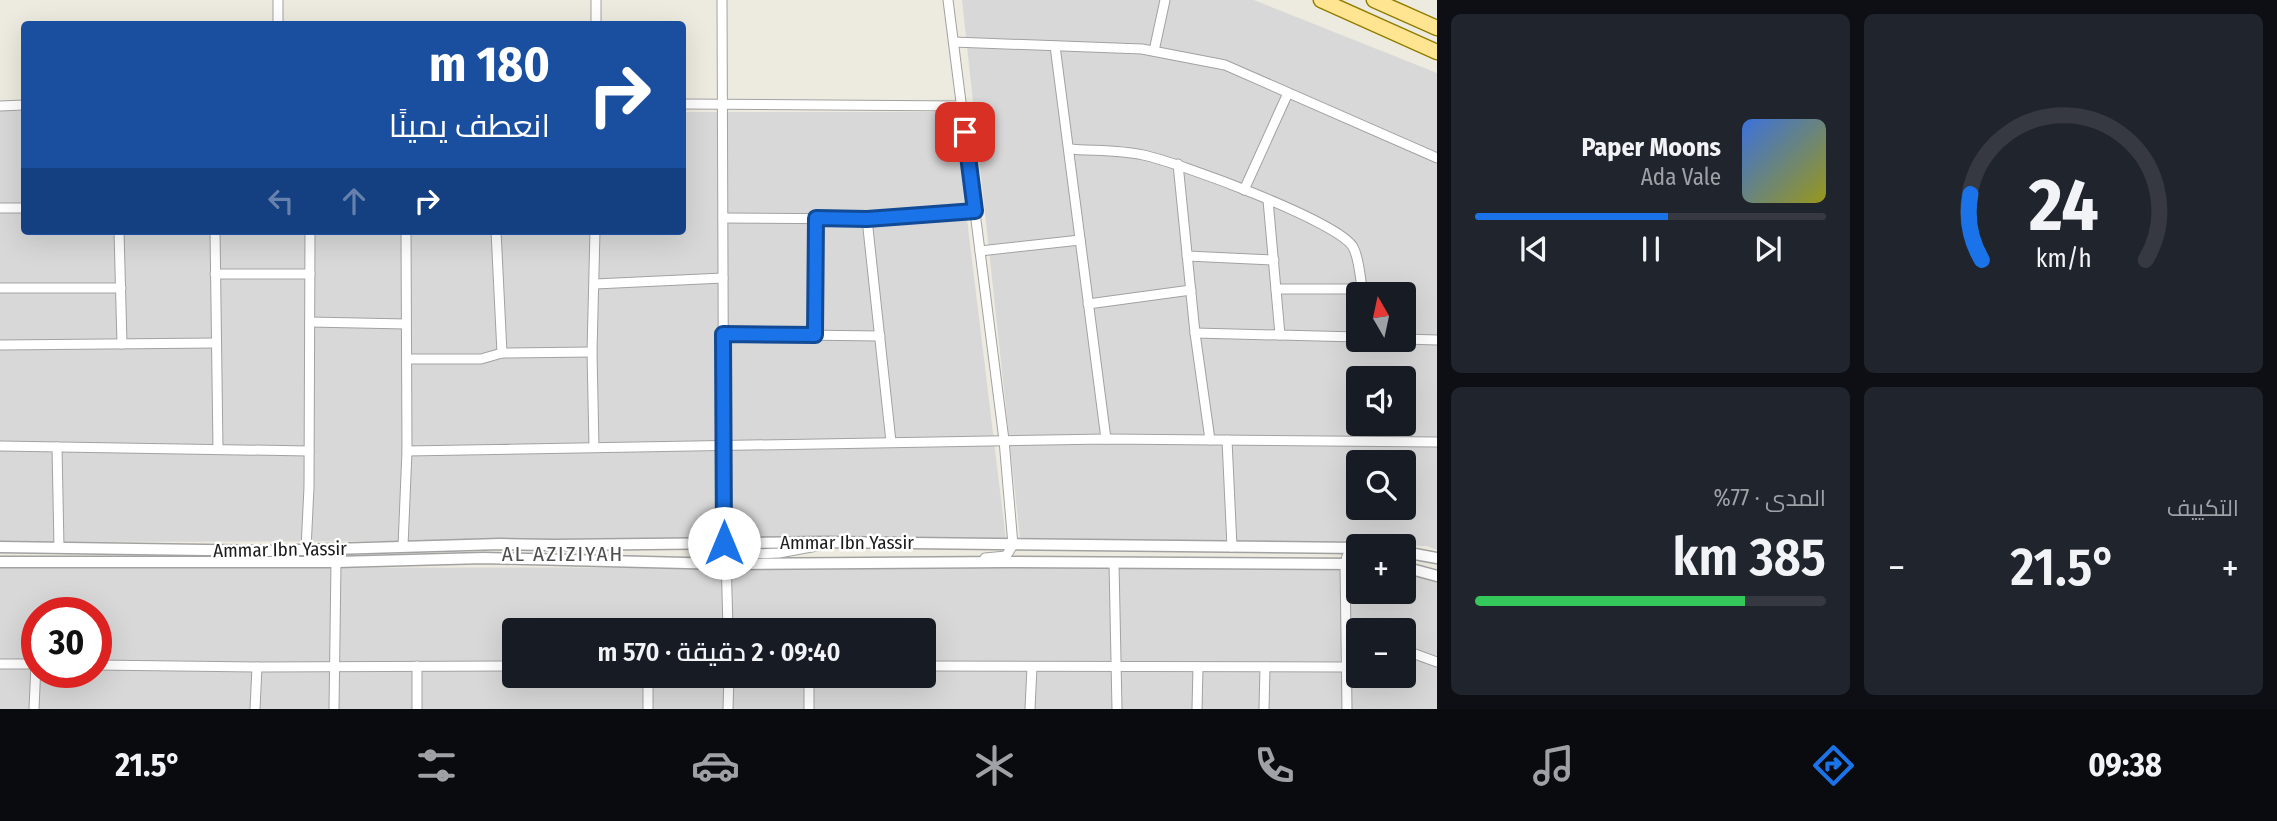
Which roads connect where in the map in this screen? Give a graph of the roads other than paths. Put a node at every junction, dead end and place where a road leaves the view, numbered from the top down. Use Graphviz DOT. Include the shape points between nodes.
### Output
graph roads {
  1 [pos="278,0"];
  2 [pos="596,0"];
  3 [pos="722,0"];
  4 [pos="948,0"];
  5 [pos="1165,0"];
  6 [pos="1321,0"];
  7 [pos="1374,0"];
  8 [pos="278,21"];
  9 [pos="596,21"];
  10 [pos="1437,29"];
  11 [pos="954,42"];
  12 [pos="1055,46"];
  13 [pos="1154,51"];
  14 [pos="1437,52"];
  15 [pos="1289,93"];
  16 [pos="686,103"];
  17 [pos="722,103"];
  18 [pos="21,105"];
  19 [pos="0,106"];
  20 [pos="961,106"];
  21 [pos="1069,149"];
  22 [pos="1437,159"];
  23 [pos="1178,164"];
  24 [pos="1244,190"];
  25 [pos="1268,200"];
  26 [pos="0,208"];
  27 [pos="21,208"];
  28 [pos="975,211"];
  29 [pos="723,218"];
  30 [pos="816,218"];
  31 [pos="867,219"];
  32 [pos="119,235"];
  33 [pos="215,235"];
  34 [pos="310,235"];
  35 [pos="406,235"];
  36 [pos="496,235"];
  37 [pos="595,235"];
  38 [pos="1080,240"];
  39 [pos="980,251"];
  40 [pos="1187,256"];
  41 [pos="1274,260"];
  42 [pos="215,274"];
  43 [pos="310,274"];
  44 [pos="723,278"];
  45 [pos="1360,282"];
  46 [pos="594,284"];
  47 [pos="0,288"];
  48 [pos="121,288"];
  49 [pos="1276,289"];
  50 [pos="1191,290"];
  51 [pos="1346,291"];
  52 [pos="1088,304"];
  53 [pos="310,322"];
  54 [pos="406,324"];
  55 [pos="1195,333"];
  56 [pos="723,334"];
  57 [pos="815,335"];
  58 [pos="1280,335"];
  59 [pos="880,336"];
  60 [pos="1346,337"];
  61 [pos="1416,339"];
  62 [pos="1437,340"];
  63 [pos="216,343"];
  64 [pos="122,344"];
  65 [pos="0,345"];
  66 [pos="592,352"];
  67 [pos="502,353"];
  68 [pos="407,359"];
  69 [pos="1106,439"];
  70 [pos="1004,440"];
  71 [pos="1210,440"];
  72 [pos="1227,440"];
  73 [pos="891,442"];
  74 [pos="1437,442"];
  75 [pos="724,444"];
  76 [pos="0,446"];
  77 [pos="57,447"];
  78 [pos="594,447"];
  79 [pos="218,450"];
  80 [pos="309,451"];
  81 [pos="407,451"];
  82 [pos="835,542"];
  83 [pos="724,543"];
  84 [pos="1013,545"];
  85 [pos="0,547"];
  86 [pos="59,547"];
  87 [pos="403,547"];
  88 [pos="1232,547"];
  89 [pos="306,549"];
  90 [pos="1346,550"];
  91 [pos="1416,554"];
  92 [pos="1437,558"];
  93 [pos="1346,560"];
  94 [pos="0,562"];
  95 [pos="336,562"];
  96 [pos="1114,562"];
  97 [pos="944,563"];
  98 [pos="725,564"];
  99 [pos="1345,564"];
  100 [pos="1416,570"];
  101 [pos="1437,576"];
  102 [pos="727,618"];
  103 [pos="1347,618"];
  104 [pos="1416,654"];
  105 [pos="1437,662"];
  106 [pos="0,664"];
  107 [pos="21,664"];
  108 [pos="112,665"];
  109 [pos="417,666"];
  110 [pos="502,666"];
  111 [pos="936,666"];
  112 [pos="257,667"];
  113 [pos="334,667"];
  114 [pos="1032,667"];
  115 [pos="1117,667"];
  116 [pos="1198,667"];
  117 [pos="1265,667"];
  118 [pos="1346,667"];
  119 [pos="35,688"];
  120 [pos="648,688"];
  121 [pos="729,688"];
  122 [pos="809,688"];
  123 [pos="1346,688"];
  124 [pos="34,709"];
  125 [pos="256,709"];
  126 [pos="334,709"];
  127 [pos="416,709"];
  128 [pos="648,709"];
  129 [pos="728,709"];
  130 [pos="808,709"];
  131 [pos="1030,709"];
  132 [pos="1117,709"];
  133 [pos="1198,709"];
  134 [pos="1264,709"];
  135 [pos="1347,709"];
  1 -- 8 [label="street"];
  2 -- 9 [label="street"];
  3 -- 17 [label="street"];
  4 -- 11 [label="street"];
  5 -- 13 [label="street"];
  6 -- 14 [label="main road"];
  7 -- 10 [label="main road"];
  11 -- 12 [label="street"];
  11 -- 20 [label="street"];
  12 -- 13 [label="street"];
  12 -- 21 [label="street"];
  13 -- 15 [label="street" via="1225,65"];
  15 -- 22 [label="street"];
  15 -- 24 [label="street"];
  16 -- 17 [label="street"];
  17 -- 20 [label="street"];
  17 -- 29 [label="street"];
  18 -- 19 [label="street"];
  20 -- 28 [label="street"];
  21 -- 23 [label="street" via="1142,154"];
  21 -- 38 [label="street"];
  23 -- 24 [label="street"];
  23 -- 40 [label="street"];
  24 -- 25 [label="street"];
  25 -- 41 [label="street"];
  25 -- 45 [label="street" via="1333,229 1352,246"];
  26 -- 27 [label="street"];
  28 -- 31 [label="street"];
  28 -- 39 [label="street"];
  29 -- 30 [label="street"];
  29 -- 44 [label="street"];
  30 -- 31 [label="street"];
  30 -- 57 [label="street"];
  31 -- 59 [label="street"];
  32 -- 48 [label="street"];
  33 -- 42 [label="street"];
  34 -- 43 [label="street"];
  35 -- 54 [label="street"];
  36 -- 67 [label="street"];
  37 -- 46 [label="street"];
  38 -- 39 [label="street"];
  38 -- 52 [label="street"];
  39 -- 70 [label="street"];
  40 -- 41 [label="street"];
  40 -- 50 [label="street"];
  41 -- 49 [label="street"];
  42 -- 43 [label="street"];
  42 -- 63 [label="street"];
  43 -- 53 [label="street"];
  44 -- 46 [label="street"];
  44 -- 56 [label="street"];
  46 -- 66 [label="street"];
  47 -- 48 [label="street"];
  48 -- 64 [label="street"];
  49 -- 51 [label="street"];
  49 -- 58 [label="street"];
  50 -- 52 [label="street"];
  50 -- 55 [label="street"];
  52 -- 69 [label="street"];
  53 -- 54 [label="street"];
  53 -- 80 [label="street"];
  54 -- 68 [label="street"];
  55 -- 58 [label="street"];
  55 -- 71 [label="street"];
  56 -- 57 [label="street"];
  56 -- 75 [label="street"];
  57 -- 59 [label="street"];
  58 -- 60 [label="street"];
  59 -- 73 [label="street"];
  61 -- 62 [label="street"];
  63 -- 64 [label="street"];
  63 -- 79 [label="street"];
  64 -- 65 [label="street"];
  66 -- 67 [label="street"];
  66 -- 78 [label="street"];
  67 -- 68 [label="street" via="481,359"];
  68 -- 81 [label="street"];
  69 -- 70 [label="street"];
  69 -- 71 [label="street"];
  70 -- 73 [label="street"];
  70 -- 84 [label="street"];
  71 -- 72 [label="street"];
  72 -- 74 [label="street"];
  72 -- 88 [label="street"];
  73 -- 75 [label="street"];
  75 -- 78 [label="street"];
  75 -- 83 [label="street"];
  76 -- 77 [label="street"];
  77 -- 79 [label="street"];
  77 -- 86 [label="street"];
  78 -- 81 [label="street"];
  79 -- 80 [label="street"];
  80 -- 89 [label="street"];
  81 -- 87 [label="street"];
  82 -- 83 [label="street, Ammar Ibn Yassir"];
  82 -- 84 [label="street, Ammar Ibn Yassir"];
  82 -- 98 [label="street" via="779,553 726,555"];
  83 -- 87 [label="street, Ammar Ibn Yassir"];
  84 -- 88 [label="street, Ammar Ibn Yassir"];
  84 -- 97 [label="street" via="1006,556"];
  85 -- 86 [label="street, Ammar Ibn Yassir"];
  86 -- 89 [label="street, Ammar Ibn Yassir"];
  87 -- 89 [label="street, Ammar Ibn Yassir"];
  88 -- 90 [label="street, Ammar Ibn Yassir"];
  91 -- 92 [label="street"];
  93 -- 99 [label="street"];
  94 -- 95 [label="street, Ammar Ibn Yassir"];
  95 -- 98 [label="street, Ammar Ibn Yassir" via="484,558"];
  95 -- 113 [label="street"];
  96 -- 97 [label="street, Ammar Ibn Yassir"];
  96 -- 99 [label="street, Ammar Ibn Yassir"];
  96 -- 115 [label="street"];
  97 -- 98 [label="street, Ammar Ibn Yassir"];
  98 -- 102 [label="street"];
  99 -- 103 [label="street"];
  100 -- 101 [label="street"];
  104 -- 105 [label="street"];
  106 -- 107 [label="street"];
  108 -- 112 [label="street"];
  109 -- 110 [label="street"];
  109 -- 113 [label="street"];
  109 -- 127 [label="street"];
  111 -- 114 [label="street"];
  112 -- 113 [label="street"];
  112 -- 125 [label="street"];
  113 -- 126 [label="street"];
  114 -- 115 [label="street"];
  114 -- 131 [label="street"];
  115 -- 116 [label="street"];
  115 -- 132 [label="street"];
  116 -- 117 [label="street"];
  116 -- 133 [label="street"];
  117 -- 118 [label="street"];
  117 -- 134 [label="street"];
  119 -- 124 [label="street"];
  120 -- 128 [label="street"];
  121 -- 129 [label="street"];
  122 -- 130 [label="street"];
  123 -- 135 [label="street"];
}
